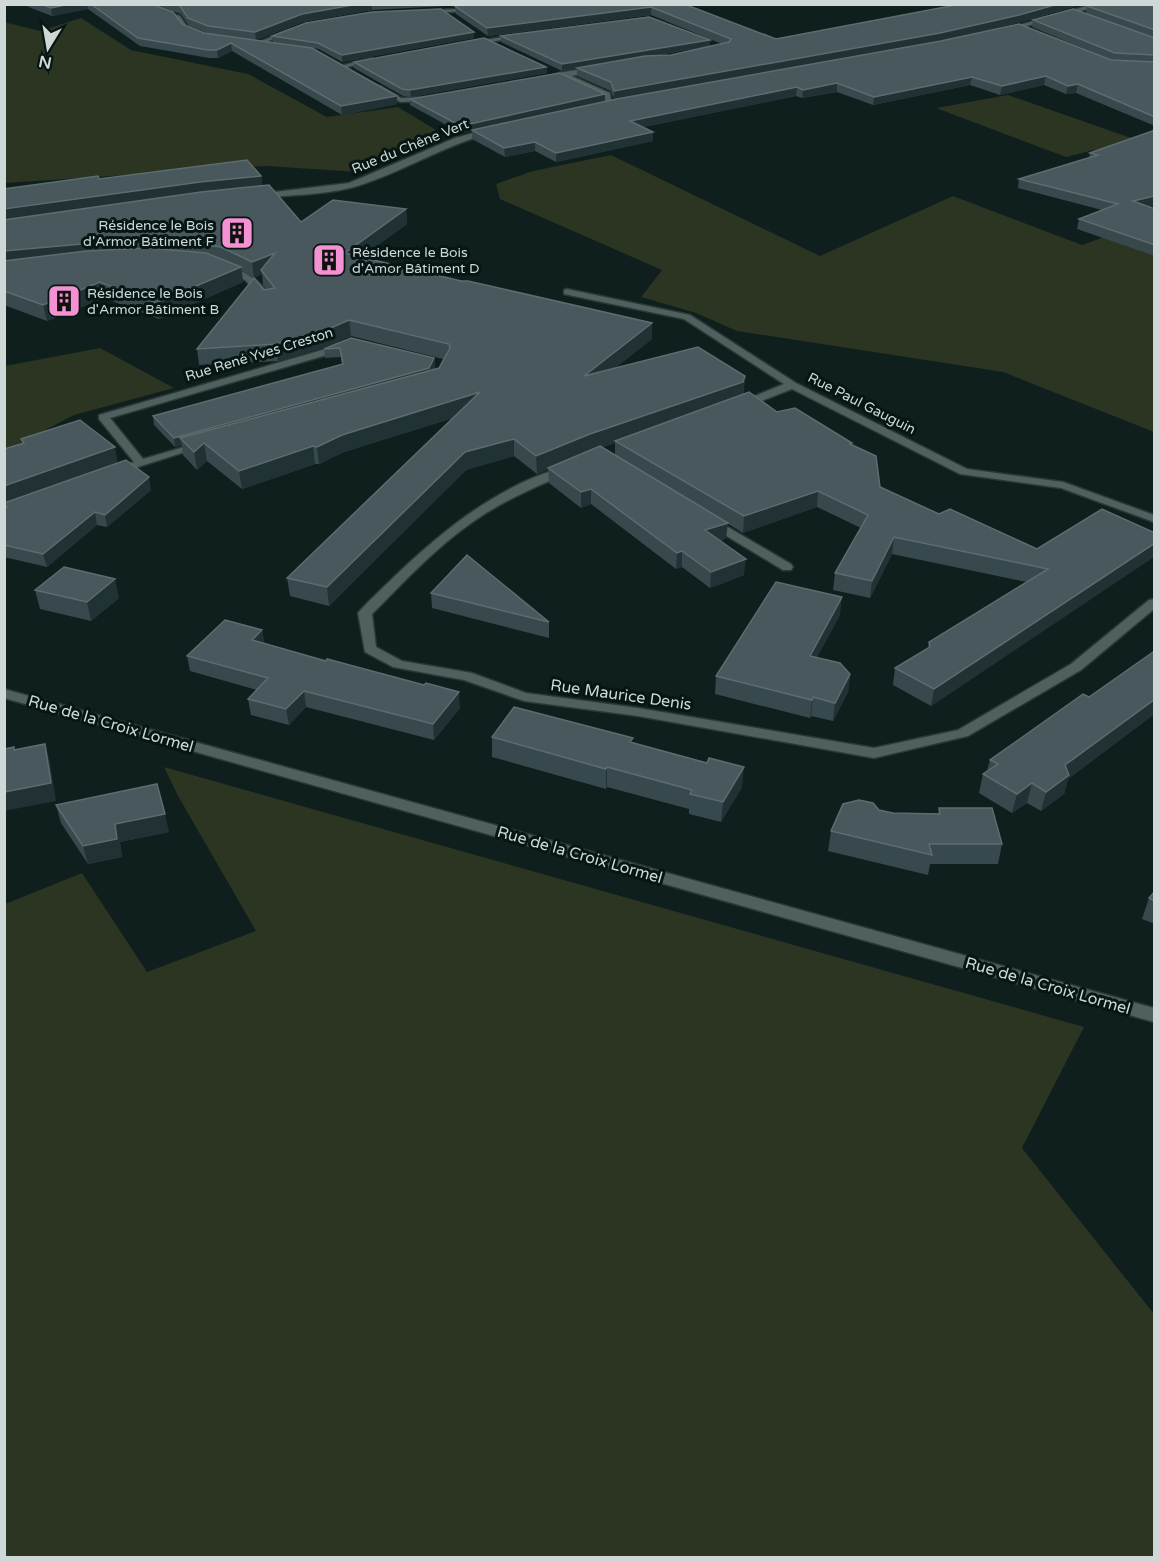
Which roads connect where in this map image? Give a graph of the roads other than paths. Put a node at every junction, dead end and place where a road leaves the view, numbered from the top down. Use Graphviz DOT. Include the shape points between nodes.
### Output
graph roads {
  1 [pos="1103,4"];
  2 [pos="152,8"];
  3 [pos="483,9"];
  4 [pos="442,10"];
  5 [pos="419,12"];
  6 [pos="1074,13"];
  7 [pos="1085,18"];
  8 [pos="456,21"];
  9 [pos="1019,27"];
  10 [pos="295,29"];
  11 [pos="996,32"];
  12 [pos="1034,33"];
  13 [pos="533,34"];
  14 [pos="478,36"];
  15 [pos="208,38"];
  16 [pos="486,40"];
  17 [pos="243,44"];
  18 [pos="464,44"];
  19 [pos="254,45"];
  20 [pos="275,48"];
  21 [pos="502,48"];
  22 [pos="376,60"];
  23 [pos="334,61"];
  24 [pos="343,66"];
  25 [pos="599,68"];
  26 [pos="352,71"];
  27 [pos="564,75"];
  28 [pos="552,77"];
  29 [pos="529,81"];
  30 [pos="371,83"];
  31 [pos="435,98"];
  32 [pos="607,102"];
  33 [pos="616,103"];
  34 [pos="503,128"];
  35 [pos="248,197"];
  36 [pos="216,266"];
  37 [pos="567,292"];
  38 [pos="270,302"];
  39 [pos="350,341"];
  40 [pos="792,385"];
  41 [pos="729,410"];
  42 [pos="208,443"];
  43 [pos="140,462"];
  44 [pos="580,463"];
  45 [pos="99,477"];
  46 [pos="699,514"];
  47 [pos="1155,519"];
  48 [pos="788,567"];
  49 [pos="1155,603"];
  50 [pos="4,693"];
  51 [pos="1155,1015"];
  1 -- 6 [label="street"];
  2 -- 15 [label="street" via="178,17 186,30"];
  3 -- 4 [label="street"];
  4 -- 5 [label="street"];
  4 -- 8 [label="street"];
  6 -- 7 [label="street"];
  6 -- 9 [label="street"];
  9 -- 11 [label="street"];
  9 -- 12 [label="street"];
  10 -- 19 [label="street"];
  13 -- 16 [label="street"];
  14 -- 16 [label="street"];
  16 -- 18 [label="street"];
  16 -- 21 [label="street"];
  17 -- 19 [label="street"];
  19 -- 20 [label="street"];
  22 -- 24 [label="street"];
  23 -- 24 [label="street"];
  24 -- 26 [label="street"];
  25 -- 27 [label="street"];
  27 -- 28 [label="street"];
  27 -- 32 [label="street" via="607,95"];
  28 -- 29 [label="street"];
  28 -- 32 [label="street"];
  30 -- 31 [label="street" via="400,100"];
  32 -- 33 [label="street"];
  34 -- 35 [label="street, Rue du Chêne Vert" via="442,144 360,182"];
  36 -- 38 [label="street" via="235,271 259,286"];
  37 -- 40 [label="street, Rue Paul Gauguin" via="687,316"];
  39 -- 43 [label="street, Rue René Yves Creston" via="333,350 103,417"];
  40 -- 41 [label="street"];
  40 -- 47 [label="street, Rue Paul Gauguin" via="964,472 1063,485"];
  42 -- 43 [label="street"];
  43 -- 45 [label="street"];
  44 -- 49 [label="street, Rue Maurice Denis" via="483,509 457,529 365,613 370,649 398,664 466,676 524,697 638,712 874,753 963,732 1076,667"];
  46 -- 48 [label="street"];
  50 -- 51 [label="street, Rue de la Croix Lormel"];
}
